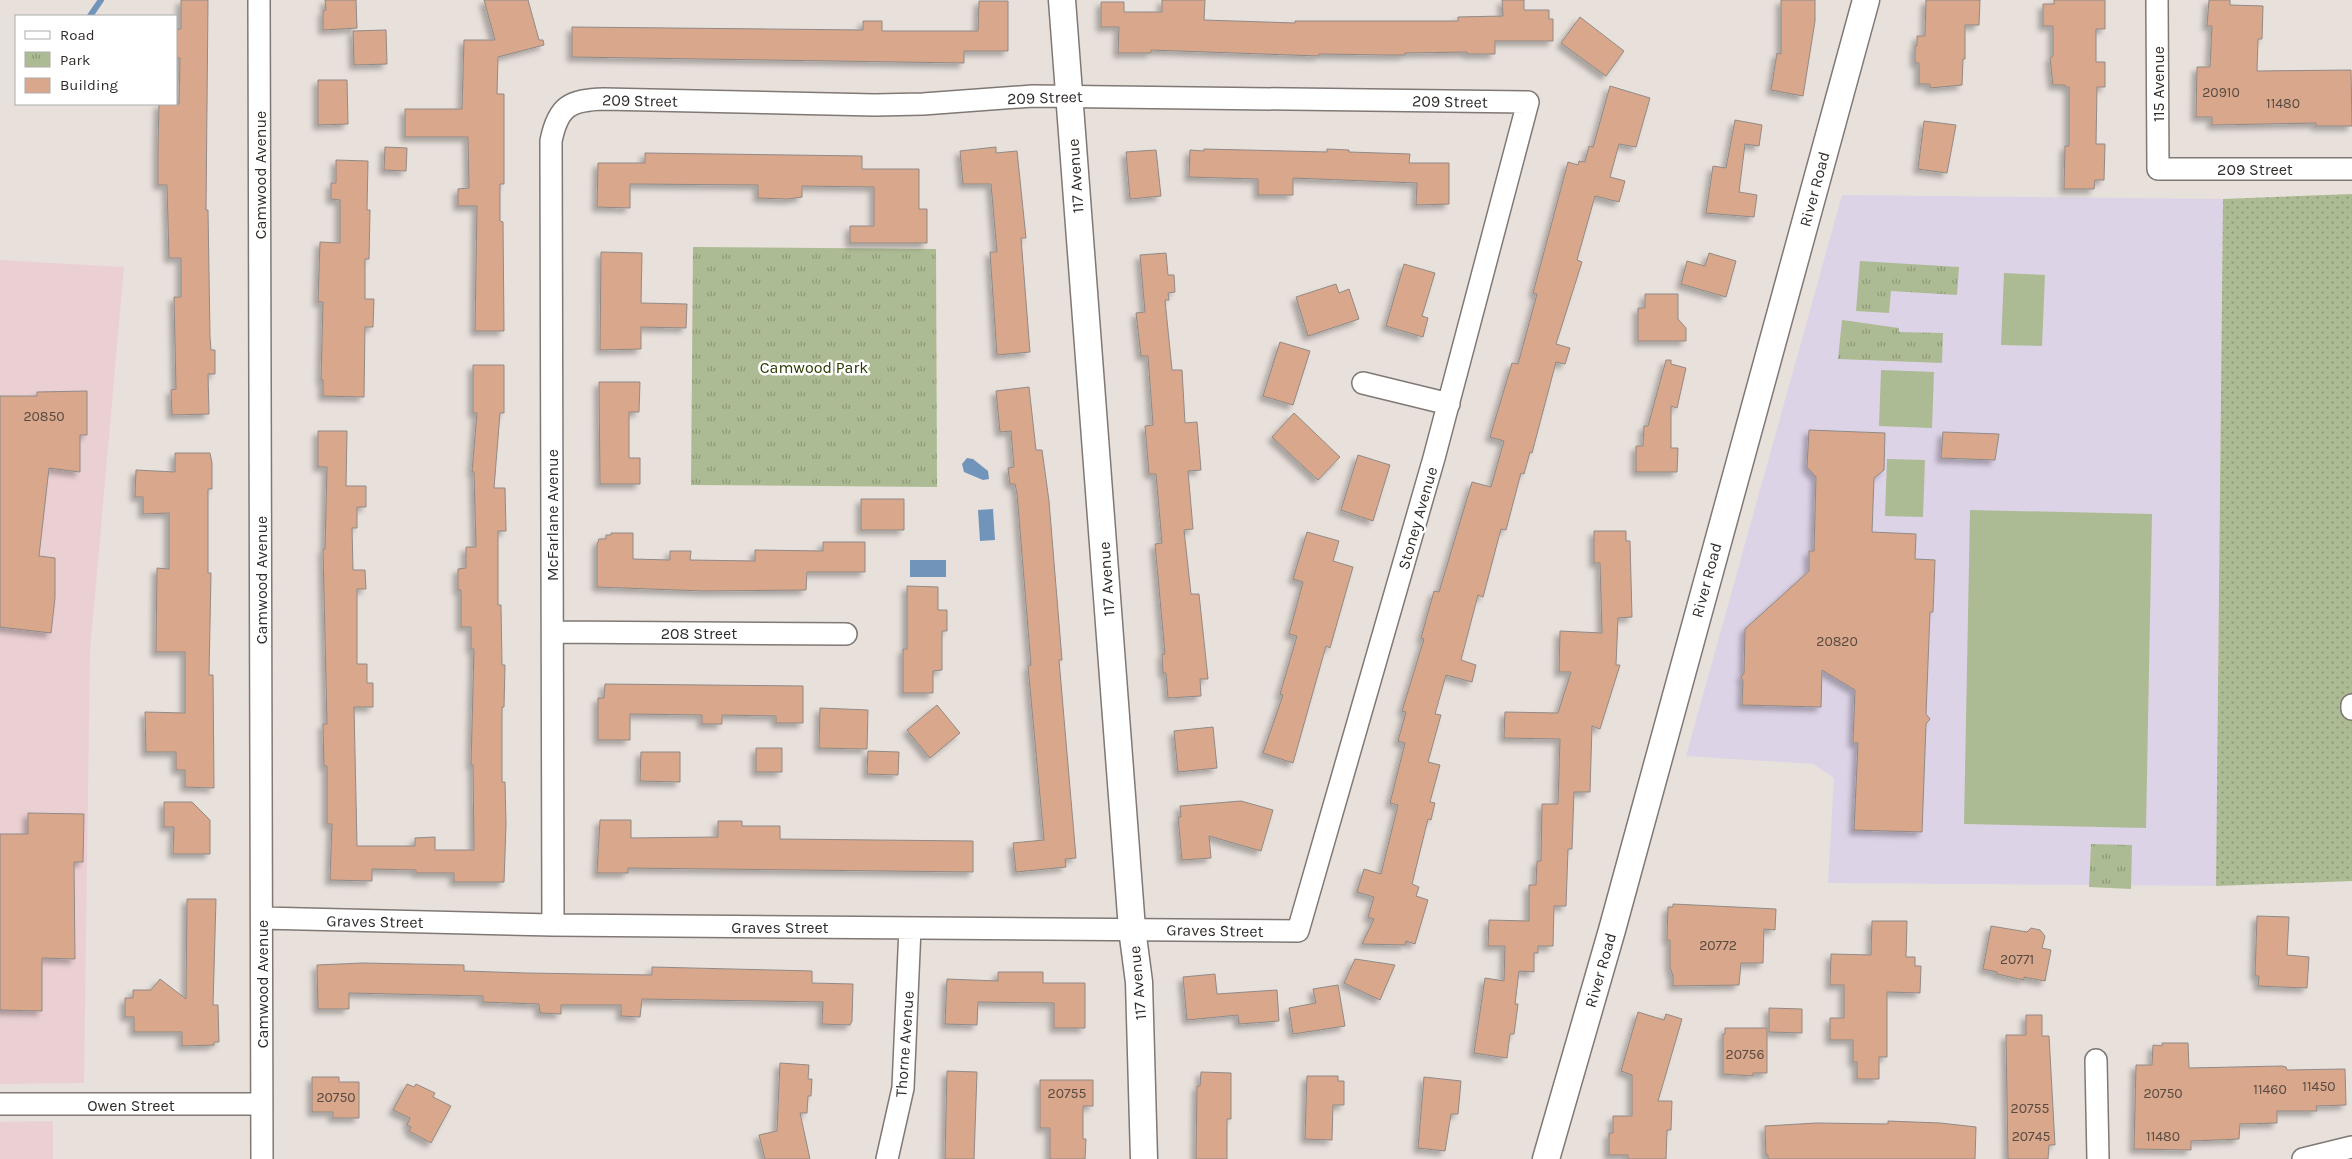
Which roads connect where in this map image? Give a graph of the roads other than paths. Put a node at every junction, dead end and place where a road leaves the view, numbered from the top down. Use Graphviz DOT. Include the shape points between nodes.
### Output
graph roads {
  1 [pos="259,0"];
  2 [pos="1062,0"];
  3 [pos="1866,0"];
  4 [pos="2158,0"];
  5 [pos="1069,96"];
  6 [pos="1528,102"];
  7 [pos="564,108"];
  8 [pos="2158,168"];
  9 [pos="2352,169"];
  10 [pos="1363,383"];
  11 [pos="1449,404"];
  12 [pos="553,632"];
  13 [pos="846,634"];
  14 [pos="262,918"];
  15 [pos="553,925"];
  16 [pos="910,928"];
  17 [pos="1132,929"];
  18 [pos="1298,931"];
  19 [pos="2096,1060"];
  20 [pos="0,1104"];
  21 [pos="262,1104"];
  22 [pos="2352,1147"];
  23 [pos="262,1159"];
  24 [pos="887,1159"];
  25 [pos="1144,1159"];
  26 [pos="1546,1159"];
  27 [pos="2098,1159"];
  28 [pos="2303,1159"];
  1 -- 14 [label="street, Camwood Avenue"];
  2 -- 5 [label="street, 117 Avenue"];
  3 -- 26 [label="street, River Road"];
  4 -- 8 [label="street, 115 Avenue"];
  5 -- 6 [label="street, 209 Street"];
  5 -- 7 [label="street, 209 Street" via="875,105 604,99 580,100"];
  5 -- 17 [label="street, 117 Avenue"];
  6 -- 11 [label="street, Stoney Avenue"];
  7 -- 12 [label="street, McFarlane Avenue" via="555,123 551,141"];
  8 -- 9 [label="street, 209 Street"];
  10 -- 11 [label="street"];
  11 -- 18 [label="street, Stoney Avenue"];
  12 -- 13 [label="street, 208 Street"];
  12 -- 15 [label="street, McFarlane Avenue"];
  14 -- 15 [label="street, Graves Street"];
  14 -- 21 [label="street, Camwood Avenue"];
  15 -- 16 [label="street, Graves Street"];
  16 -- 17 [label="street, Graves Street"];
  16 -- 24 [label="street, Thorne Avenue" via="903,1088"];
  17 -- 18 [label="street, Graves Street"];
  17 -- 25 [label="street, 117 Avenue" via="1139,982"];
  19 -- 27 [label="street"];
  20 -- 21 [label="street, Owen Street"];
  21 -- 23 [label="street, Camwood Avenue"];
  22 -- 28 [label="street"];
}
